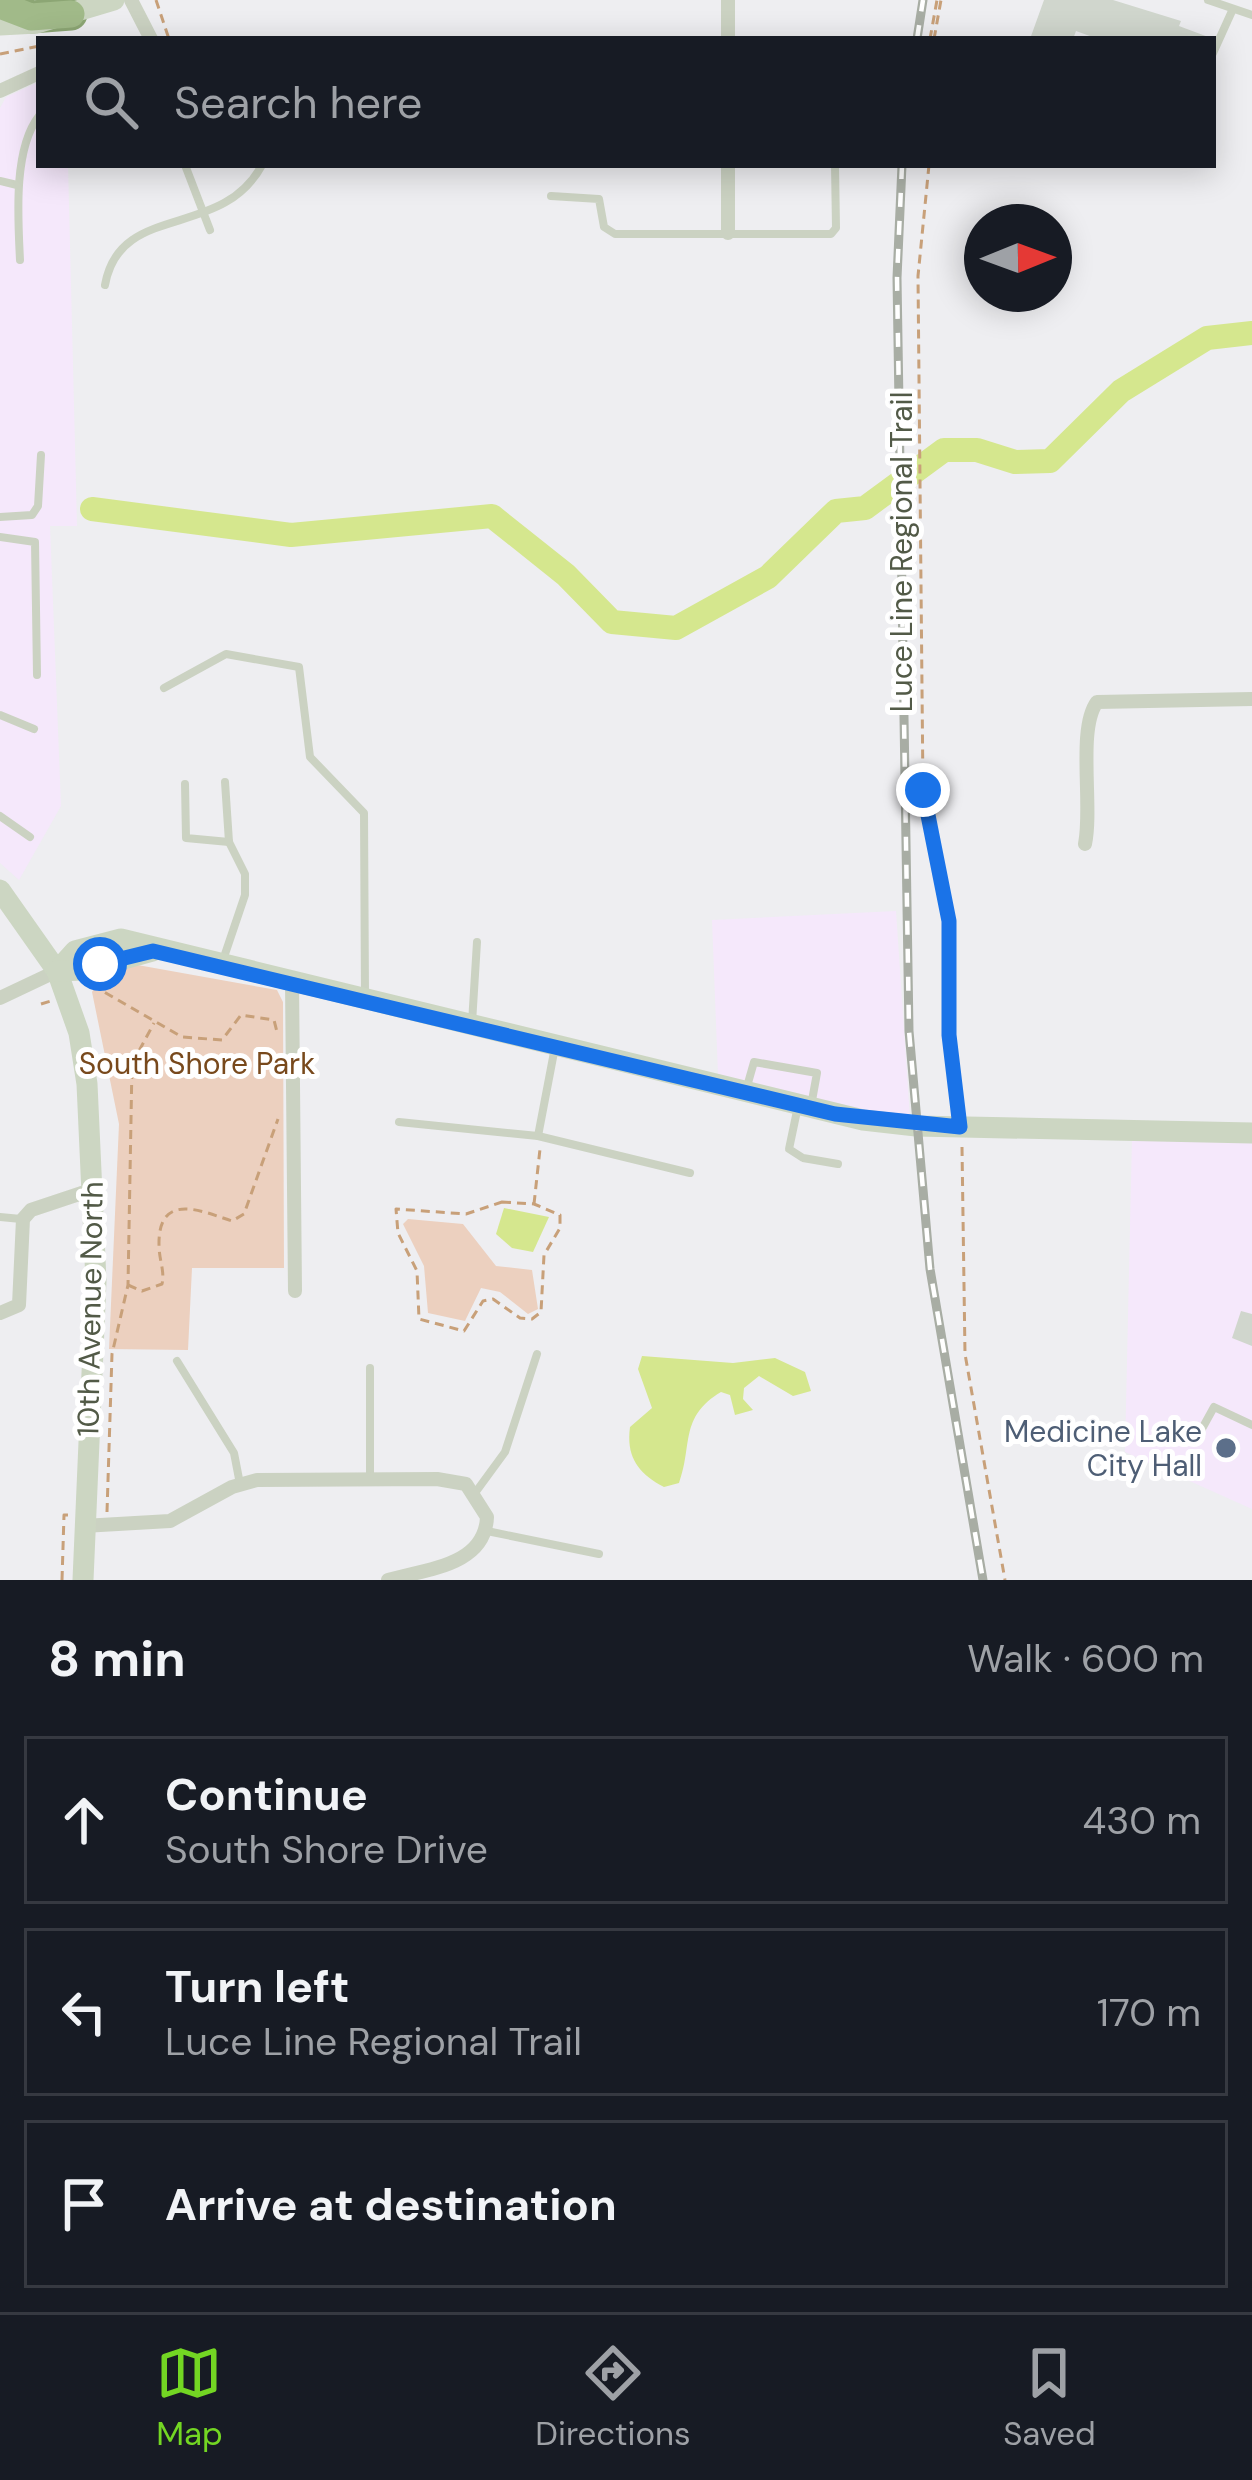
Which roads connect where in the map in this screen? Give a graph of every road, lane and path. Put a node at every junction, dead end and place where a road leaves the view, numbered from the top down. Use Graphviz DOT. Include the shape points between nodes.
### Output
graph roads {
  1 [pos="114,0"];
  2 [pos="131,0"];
  3 [pos="156,0"];
  4 [pos="728,0"];
  5 [pos="939,0"];
  6 [pos="1208,0"];
  7 [pos="0,5"];
  8 [pos="1232,11"];
  9 [pos="71,14"];
  10 [pos="1252,15"];
  11 [pos="0,25"];
  12 [pos="149,36"];
  13 [pos="168,36"];
  14 [pos="728,36"];
  15 [pos="933,36"];
  16 [pos="1216,46"];
  17 [pos="36,47"];
  18 [pos="0,54"];
  19 [pos="36,75"];
  20 [pos="0,91"];
  21 [pos="36,120"];
  22 [pos="186,168"];
  23 [pos="260,168"];
  24 [pos="728,168"];
  25 [pos="836,168"];
  26 [pos="929,168"];
  27 [pos="0,182"];
  28 [pos="17,185"];
  29 [pos="551,196"];
  30 [pos="202,213"];
  31 [pos="210,230"];
  32 [pos="728,232"];
  33 [pos="20,260"];
  34 [pos="105,285"];
  35 [pos="41,455"];
  36 [pos="0,517"];
  37 [pos="0,537"];
  38 [pos="37,675"];
  39 [pos="164,688"];
  40 [pos="1252,699"];
  41 [pos="0,715"];
  42 [pos="34,729"];
  43 [pos="225,782"];
  44 [pos="185,784"];
  45 [pos="0,816"];
  46 [pos="30,837"];
  47 [pos="229,842"];
  48 [pos="1085,844"];
  49 [pos="0,890"];
  50 [pos="477,941"];
  51 [pos="153,951"];
  52 [pos="221,967"];
  53 [pos="85,970"];
  54 [pos="57,971"];
  55 [pos="292,982"];
  56 [pos="0,998"];
  57 [pos="365,999"];
  58 [pos="155,1021"];
  59 [pos="472,1025"];
  60 [pos="279,1040"];
  61 [pos="555,1046"];
  62 [pos="746,1091"];
  63 [pos="278,1103"];
  64 [pos="805,1106"];
  65 [pos="399,1121"];
  66 [pos="960,1127"];
  67 [pos="1252,1133"];
  68 [pos="538,1136"];
  69 [pos="838,1165"];
  70 [pos="690,1173"];
  71 [pos="94,1189"];
  72 [pos="534,1204"];
  73 [pos="0,1217"];
  74 [pos="22,1219"];
  75 [pos="128,1285"];
  76 [pos="295,1291"];
  77 [pos="0,1313"];
  78 [pos="537,1354"];
  79 [pos="177,1361"];
  80 [pos="370,1368"];
  81 [pos="1252,1425"];
  82 [pos="1198,1436"];
  83 [pos="370,1480"];
  84 [pos="240,1484"];
  85 [pos="476,1492"];
  86 [pos="84,1521"];
  87 [pos="487,1531"];
  88 [pos="599,1554"];
  89 [pos="62,1580"];
  90 [pos="83,1580"];
  91 [pos="388,1580"];
  92 [pos="1005,1580"];
  1 -- 9 [label="street"];
  2 -- 12 [label="street"];
  3 -- 13 [label="path"];
  4 -- 14 [label="street"];
  5 -- 15 [label="path"];
  6 -- 8 [label="lane"];
  7 -- 9 [label="highway" via="31,16"];
  8 -- 10 [label="lane"];
  8 -- 16 [label="lane"];
  9 -- 11 [label="street"];
  17 -- 18 [label="path"];
  19 -- 20 [label="street"];
  21 -- 28 [label="lane"];
  22 -- 30 [label="lane"];
  23 -- 30 [label="lane" via="238,200"];
  24 -- 32 [label="street"];
  25 -- 32 [label="lane" via="831,234"];
  26 -- 66 [label="path, Luce Line Regional Trail" via="918,299 923,790 949,921 949,1035"];
  27 -- 28 [label="lane"];
  28 -- 33 [label="lane"];
  29 -- 32 [label="lane" via="599,199 604,227 615,234"];
  30 -- 31 [label="lane"];
  30 -- 34 [label="lane" via="131,238 115,252"];
  35 -- 36 [label="lane" via="38,506 32,515"];
  37 -- 38 [label="lane" via="35,542"];
  39 -- 57 [label="lane" via="226,653 299,667 310,757 364,813"];
  40 -- 48 [label="street" via="1096,702 1088,717"];
  41 -- 42 [label="lane"];
  43 -- 47 [label="lane"];
  44 -- 47 [label="lane" via="186,838"];
  45 -- 46 [label="lane"];
  47 -- 52 [label="lane" via="245,874 245,895"];
  49 -- 54 [label="street, 10th Avenue North"];
  50 -- 59 [label="lane"];
  51 -- 52 [label="street"];
  51 -- 53 [label="street"];
  51 -- 54 [label="street" via="122,939 101,943 75,951"];
  52 -- 55 [label="street"];
  53 -- 54 [label="street"];
  53 -- 58 [label="path" via="92,985"];
  54 -- 56 [label="street"];
  54 -- 71 [label="street, 10th Avenue North" via="79,1033"];
  55 -- 57 [label="street"];
  55 -- 76 [label="street"];
  57 -- 59 [label="street"];
  58 -- 60 [label="path" via="182,1037 222,1040 241,1015 258,1017 274,1020"];
  58 -- 75 [label="path" via="132,1064"];
  59 -- 61 [label="street"];
  61 -- 62 [label="street"];
  61 -- 68 [label="lane"];
  62 -- 64 [label="street"];
  62 -- 64 [label="lane" via="754,1062 818,1073"];
  63 -- 75 [label="path" via="278,1124 244,1214 232,1221 196,1206 182,1209 159,1236 161,1285 142,1292"];
  64 -- 66 [label="street" via="885,1123"];
  64 -- 69 [label="lane" via="789,1149"];
  65 -- 68 [label="lane"];
  66 -- 67 [label="street"];
  66 -- 92 [label="path, Luce Line Regional Trail" via="964,1354"];
  68 -- 70 [label="lane"];
  68 -- 72 [label="path"];
  71 -- 74 [label="street"];
  71 -- 86 [label="street, 10th Avenue North"];
  72 -- 72 [label="path" via="502,1202 466,1214 396,1209 417,1270 419,1319 464,1331 483,1301 493,1299 520,1318 541,1312 544,1255 562,1222 553,1209"];
  73 -- 74 [label="lane"];
  74 -- 77 [label="street" via="19,1304"];
  75 -- 86 [label="path" via="112,1354 111,1506"];
  78 -- 85 [label="lane" via="506,1452"];
  79 -- 84 [label="lane" via="234,1453"];
  80 -- 83 [label="lane"];
  81 -- 82 [label="lane" via="1214,1407"];
  83 -- 84 [label="street"];
  83 -- 85 [label="street" via="453,1480"];
  84 -- 86 [label="street" via="170,1521"];
  85 -- 87 [label="street"];
  86 -- 89 [label="path" via="64,1515"];
  86 -- 90 [label="street, 10th Avenue North"];
  87 -- 88 [label="lane"];
  87 -- 91 [label="street" via="459,1560"];
}
